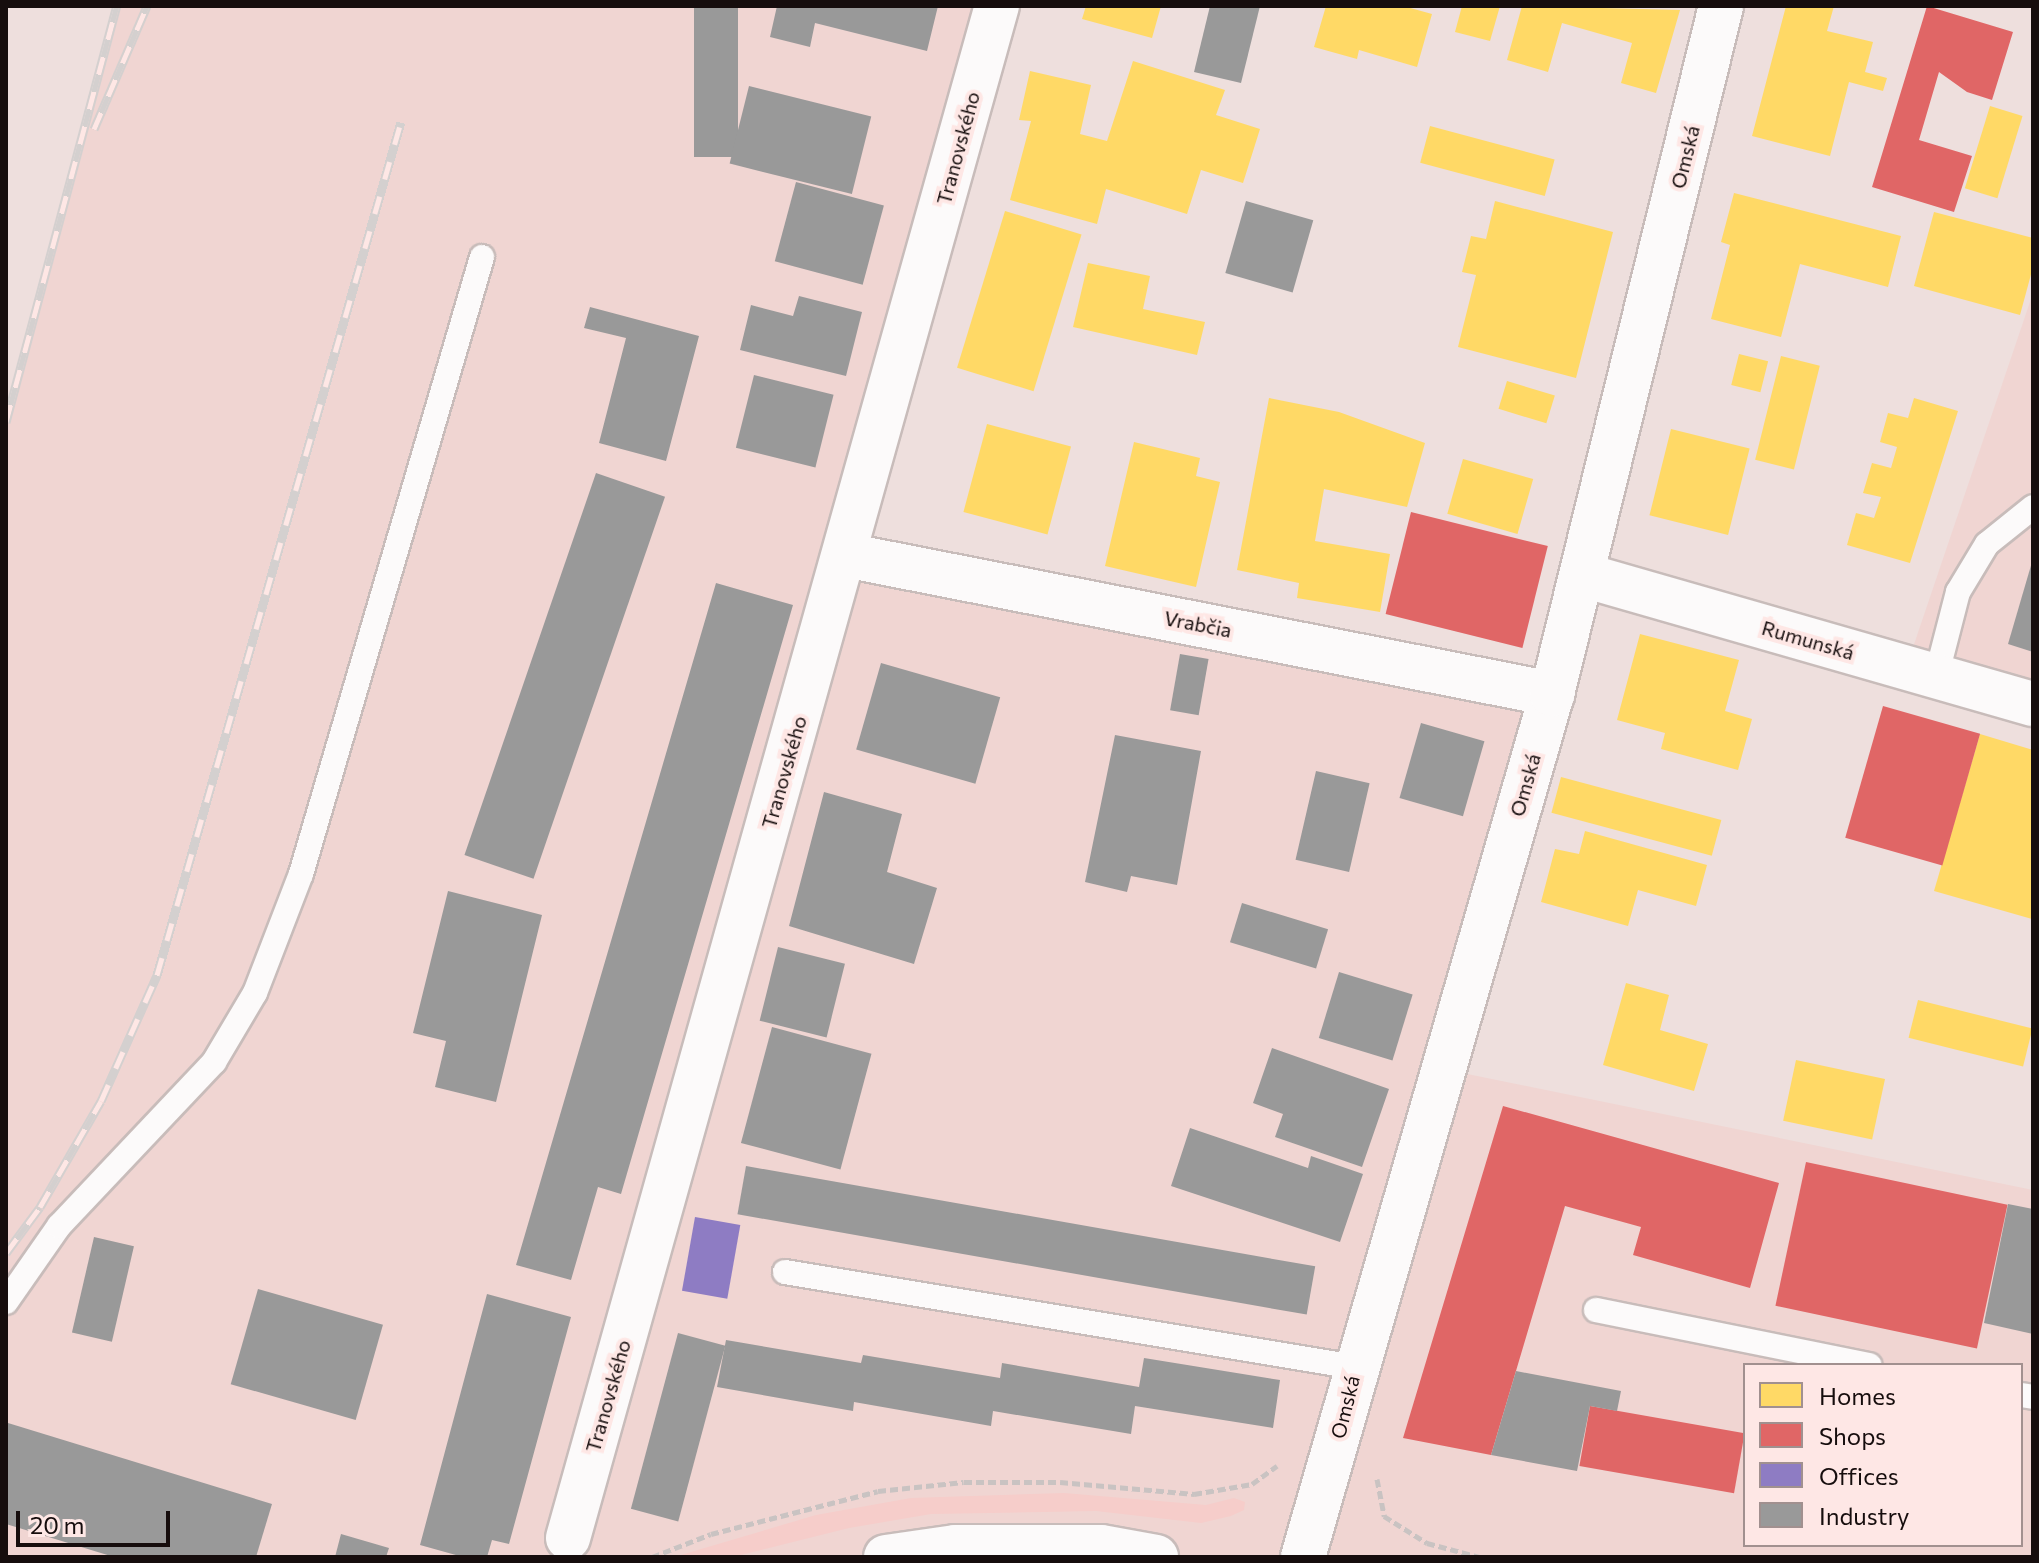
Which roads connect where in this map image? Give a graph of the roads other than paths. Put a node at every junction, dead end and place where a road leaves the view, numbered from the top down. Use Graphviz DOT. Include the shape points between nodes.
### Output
graph roads {
  1 [pos="997,6"];
  2 [pos="1721,6"];
  3 [pos="482,257"];
  4 [pos="2033,507"];
  5 [pos="845,555"];
  6 [pos="1583,575"];
  7 [pos="1936,677"];
  8 [pos="1552,694"];
  9 [pos="2033,704"];
  10 [pos="785,1272"];
  11 [pos="6,1302"];
  12 [pos="1596,1310"];
  13 [pos="1860,1363"];
  14 [pos="1355,1367"];
  15 [pos="568,1538"];
  16 [pos="886,1557"];
  17 [pos="1156,1557"];
  18 [pos="1303,1557"];
  1 -- 5 [label="street, Tranovského"];
  2 -- 6 [label="street, Omská"];
  3 -- 11 [label="lane" via="301,874 255,993 214,1062 59,1226"];
  4 -- 7 [label="lane" via="1987,544 1958,592"];
  5 -- 8 [label="street, Vrabčia"];
  5 -- 15 [label="street, Tranovského"];
  6 -- 7 [label="street, Rumunská"];
  6 -- 8 [label="street, Omská"];
  7 -- 9 [label="street, Rumunská"];
  8 -- 14 [label="street, Omská"];
  10 -- 14 [label="lane"];
  12 -- 13 [label="lane"];
  14 -- 18 [label="street, Omská"];
  16 -- 17 [label="street" via="955,1547 1101,1547"];
}
